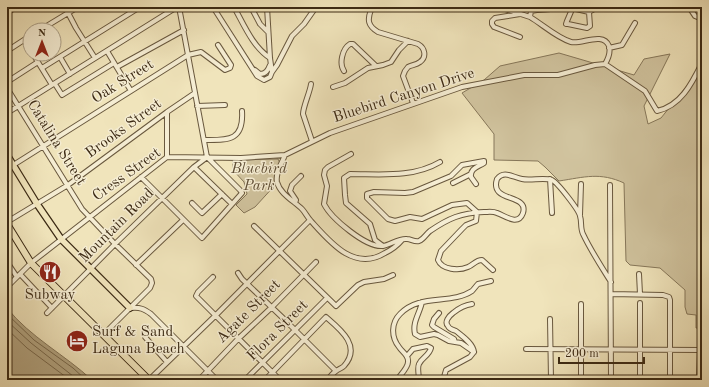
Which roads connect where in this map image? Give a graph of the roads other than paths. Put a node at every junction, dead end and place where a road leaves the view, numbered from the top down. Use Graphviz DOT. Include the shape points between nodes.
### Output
graph roads {
  1 [pos="16,7"];
  2 [pos="65,7"];
  3 [pos="78,7"];
  4 [pos="140,7"];
  5 [pos="178,7"];
  6 [pos="212,7"];
  7 [pos="234,7"];
  8 [pos="251,7"];
  9 [pos="267,7"];
  10 [pos="316,7"];
  11 [pos="377,7"];
  12 [pos="499,7"];
  13 [pos="562,7"];
  14 [pos="574,7"];
  15 [pos="598,7"];
  16 [pos="689,7"];
  17 [pos="68,12"];
  18 [pos="589,12"];
  19 [pos="7,13"];
  20 [pos="520,14"];
  21 [pos="530,17"];
  22 [pos="702,19"];
  23 [pos="52,22"];
  24 [pos="635,23"];
  25 [pos="184,30"];
  26 [pos="268,32"];
  27 [pos="520,37"];
  28 [pos="22,41"];
  29 [pos="85,41"];
  30 [pos="408,41"];
  31 [pos="218,45"];
  32 [pos="609,48"];
  33 [pos="7,50"];
  34 [pos="107,51"];
  35 [pos="188,55"];
  36 [pos="62,56"];
  37 [pos="95,58"];
  38 [pos="270,58"];
  39 [pos="62,60"];
  40 [pos="38,62"];
  41 [pos="52,62"];
  42 [pos="702,63"];
  43 [pos="270,64"];
  44 [pos="605,64"];
  45 [pos="116,65"];
  46 [pos="277,65"];
  47 [pos="376,66"];
  48 [pos="42,68"];
  49 [pos="253,69"];
  50 [pos="344,71"];
  51 [pos="272,72"];
  52 [pos="70,74"];
  53 [pos="7,82"];
  54 [pos="54,84"];
  55 [pos="311,84"];
  56 [pos="333,87"];
  57 [pos="7,88"];
  58 [pos="131,91"];
  59 [pos="195,93"];
  60 [pos="413,103"];
  61 [pos="19,106"];
  62 [pos="197,106"];
  63 [pos="225,106"];
  64 [pos="242,111"];
  65 [pos="167,112"];
  66 [pos="7,113"];
  67 [pos="204,140"];
  68 [pos="312,141"];
  69 [pos="44,146"];
  70 [pos="351,154"];
  71 [pos="7,155"];
  72 [pos="285,155"];
  73 [pos="167,157"];
  74 [pos="207,157"];
  75 [pos="440,162"];
  76 [pos="14,165"];
  77 [pos="194,167"];
  78 [pos="7,169"];
  79 [pos="471,174"];
  80 [pos="301,176"];
  81 [pos="141,177"];
  82 [pos="550,179"];
  83 [pos="453,183"];
  84 [pos="476,184"];
  85 [pos="580,184"];
  86 [pos="68,185"];
  87 [pos="610,185"];
  88 [pos="222,194"];
  89 [pos="163,198"];
  90 [pos="192,203"];
  91 [pos="295,203"];
  92 [pos="37,204"];
  93 [pos="232,204"];
  94 [pos="477,212"];
  95 [pos="552,213"];
  96 [pos="580,215"];
  97 [pos="89,217"];
  98 [pos="183,220"];
  99 [pos="310,220"];
  100 [pos="7,223"];
  101 [pos="254,226"];
  102 [pos="61,239"];
  103 [pos="402,240"];
  104 [pos="115,244"];
  105 [pos="383,246"];
  106 [pos="279,251"];
  107 [pos="7,262"];
  108 [pos="316,262"];
  109 [pos="31,263"];
  110 [pos="136,265"];
  111 [pos="611,266"];
  112 [pos="90,269"];
  113 [pos="493,270"];
  114 [pos="603,270"];
  115 [pos="238,273"];
  116 [pos="639,274"];
  117 [pos="303,275"];
  118 [pos="393,275"];
  119 [pos="19,276"];
  120 [pos="213,277"];
  121 [pos="491,282"];
  122 [pos="611,282"];
  123 [pos="246,284"];
  124 [pos="9,285"];
  125 [pos="611,294"];
  126 [pos="640,294"];
  127 [pos="64,296"];
  128 [pos="326,298"];
  129 [pos="138,301"];
  130 [pos="422,302"];
  131 [pos="640,303"];
  132 [pos="472,304"];
  133 [pos="581,304"];
  134 [pos="272,307"];
  135 [pos="52,308"];
  136 [pos="130,308"];
  137 [pos="145,309"];
  138 [pos="47,313"];
  139 [pos="440,313"];
  140 [pos="215,316"];
  141 [pos="550,319"];
  142 [pos="148,330"];
  143 [pos="296,330"];
  144 [pos="104,334"];
  145 [pos="238,339"];
  146 [pos="305,339"];
  147 [pos="456,342"];
  148 [pos="183,347"];
  149 [pos="526,349"];
  150 [pos="551,349"];
  151 [pos="581,349"];
  152 [pos="611,350"];
  153 [pos="641,350"];
  154 [pos="670,350"];
  155 [pos="701,350"];
  156 [pos="474,352"];
  157 [pos="407,356"];
  158 [pos="167,362"];
  159 [pos="263,363"];
  160 [pos="208,371"];
  161 [pos="336,371"];
  162 [pos="273,372"];
  163 [pos="149,380"];
  164 [pos="199,380"];
  165 [pos="217,380"];
  166 [pos="246,380"];
  167 [pos="264,380"];
  168 [pos="280,380"];
  169 [pos="327,380"];
  170 [pos="397,380"];
  171 [pos="419,380"];
  172 [pos="443,380"];
  173 [pos="551,380"];
  174 [pos="581,380"];
  175 [pos="611,380"];
  176 [pos="640,380"];
  177 [pos="670,380"];
  178 [pos="699,380"];
  1 -- 19 [label="street"];
  2 -- 17 [label="street"];
  3 -- 17 [label="street"];
  4 -- 29 [label="street"];
  5 -- 25 [label="street"];
  5 -- 34 [label="street"];
  6 -- 49 [label="street"];
  7 -- 38 [label="street" via="261,53"];
  8 -- 26 [label="street" via="260,24"];
  9 -- 26 [label="street"];
  10 -- 46 [label="street" via="292,36"];
  11 -- 30 [label="street" via="371,10 370,25 378,32"];
  12 -- 20 [label="street"];
  13 -- 21 [label="street" via="539,8 531,11"];
  14 -- 18 [label="street"];
  14 -- 18 [label="street" via="566,24 587,28 590,26"];
  15 -- 18 [label="street"];
  16 -- 22 [label="street"];
  17 -- 23 [label="street"];
  17 -- 29 [label="street"];
  20 -- 21 [label="street"];
  20 -- 27 [label="street" via="495,18 492,21 494,27"];
  21 -- 32 [label="street" via="571,42 599,39 608,44"];
  24 -- 32 [label="street" via="622,45"];
  25 -- 35 [label="street"];
  25 -- 45 [label="street"];
  26 -- 38 [label="street"];
  28 -- 33 [label="street"];
  29 -- 36 [label="street"];
  29 -- 37 [label="street"];
  30 -- 47 [label="street" via="391,62"];
  30 -- 60 [label="street" via="422,46 424,54 419,63 410,66 404,72 404,80"];
  31 -- 35 [label="street" via="231,64 230,68 225,70 201,52"];
  32 -- 44 [label="street"];
  34 -- 37 [label="street"];
  34 -- 45 [label="street"];
  35 -- 58 [label="street, Oak Street"];
  35 -- 59 [label="street"];
  37 -- 52 [label="street"];
  38 -- 43 [label="street"];
  39 -- 52 [label="street"];
  40 -- 48 [label="street"];
  40 -- 53 [label="street"];
  41 -- 48 [label="street"];
  42 -- 44 [label="street" via="681,97 669,107 657,111 645,92"];
  43 -- 46 [label="street"];
  43 -- 49 [label="street" via="268,70 262,74"];
  43 -- 51 [label="street"];
  44 -- 60 [label="street, Bluebird Canyon Drive" via="558,75 515,76 462,87"];
  45 -- 54 [label="street" via="62,95"];
  45 -- 58 [label="street"];
  46 -- 51 [label="street"];
  47 -- 50 [label="street" via="350,44 342,59"];
  47 -- 56 [label="street"];
  48 -- 54 [label="street"];
  49 -- 51 [label="street" via="262,79 268,78"];
  52 -- 54 [label="street"];
  54 -- 61 [label="street"];
  55 -- 68 [label="street" via="303,114"];
  57 -- 61 [label="street, Catalina Street"];
  58 -- 69 [label="street, Oak Street"];
  59 -- 62 [label="street"];
  59 -- 65 [label="street, Brooks Street"];
  60 -- 68 [label="street, Bluebird Canyon Drive"];
  61 -- 66 [label="street"];
  61 -- 69 [label="street, Catalina Street"];
  62 -- 63 [label="street"];
  62 -- 67 [label="street"];
  64 -- 67 [label="street" via="241,129 231,139"];
  65 -- 73 [label="street"];
  65 -- 86 [label="street, Brooks Street"];
  67 -- 74 [label="street"];
  68 -- 72 [label="street, Bluebird Canyon Drive"];
  69 -- 76 [label="street, Oak Street"];
  69 -- 86 [label="street, Catalina Street"];
  70 -- 105 [label="street" via="325,170 327,186 324,204 349,232 377,246"];
  71 -- 76 [label="main road"];
  72 -- 74 [label="street, Cress Street"];
  72 -- 91 [label="street" via="277,182"];
  73 -- 74 [label="street, Cress Street"];
  73 -- 81 [label="street, Cress Street"];
  74 -- 77 [label="street, Mountain Road"];
  74 -- 93 [label="street" via="242,192"];
  75 -- 105 [label="street" via="406,174 350,174 344,178 346,203 370,224 376,240"];
  76 -- 78 [label="street, Oak Street"];
  76 -- 92 [label="main road"];
  77 -- 88 [label="street"];
  77 -- 89 [label="street, Mountain Road"];
  79 -- 83 [label="street"];
  79 -- 84 [label="street"];
  79 -- 94 [label="street" via="474,168 485,162 462,165 451,176 413,192 374,192 366,196 388,219 396,222 410,217 422,219 452,204 467,203"];
  80 -- 91 [label="street" via="290,188"];
  81 -- 89 [label="street"];
  81 -- 97 [label="street, Cress Street"];
  82 -- 94 [label="street" via="523,179 502,174 497,179 498,192 521,203 522,215 513,220 493,212"];
  82 -- 95 [label="street"];
  82 -- 96 [label="street" via="558,184"];
  85 -- 96 [label="street"];
  86 -- 92 [label="street, Brooks Street"];
  86 -- 97 [label="street, Catalina Street"];
  87 -- 111 [label="street"];
  88 -- 90 [label="street" via="202,213"];
  88 -- 93 [label="street"];
  89 -- 98 [label="street"];
  89 -- 104 [label="street, Mountain Road"];
  91 -- 99 [label="street"];
  92 -- 100 [label="street, Brooks Street"];
  92 -- 102 [label="main road"];
  93 -- 98 [label="street" via="202,238"];
  94 -- 103 [label="street" via="454,216 419,241"];
  94 -- 113 [label="street" via="476,221 462,229 441,251 438,260 442,265 451,268 465,268 482,260"];
  96 -- 114 [label="street" via="582,233"];
  97 -- 102 [label="street, Cress Street"];
  97 -- 104 [label="street, Catalina Street"];
  98 -- 110 [label="street"];
  99 -- 103 [label="street" via="334,244 357,259 377,258"];
  99 -- 106 [label="street"];
  100 -- 109 [label="highway"];
  101 -- 106 [label="street"];
  102 -- 109 [label="street, Cress Street"];
  102 -- 112 [label="main road"];
  103 -- 105 [label="street"];
  104 -- 110 [label="street, Catalina Street"];
  104 -- 112 [label="street, Mountain Road"];
  106 -- 117 [label="street"];
  106 -- 123 [label="street"];
  107 -- 119 [label="street"];
  108 -- 117 [label="street, Agate Street"];
  109 -- 119 [label="street, Cress Street"];
  109 -- 127 [label="highway"];
  110 -- 129 [label="street, Catalina Street" via="152,283"];
  111 -- 114 [label="street"];
  111 -- 122 [label="street"];
  112 -- 127 [label="street, Mountain Road"];
  112 -- 136 [label="main road"];
  114 -- 122 [label="street"];
  115 -- 123 [label="street"];
  116 -- 126 [label="street"];
  117 -- 128 [label="street"];
  117 -- 134 [label="street, Agate Street"];
  118 -- 128 [label="street" via="358,285 336,306"];
  119 -- 124 [label="street, Cress Street"];
  119 -- 135 [label="street"];
  120 -- 140 [label="street" via="196,296"];
  121 -- 130 [label="street" via="478,284 473,290 458,296"];
  122 -- 125 [label="street"];
  123 -- 134 [label="street"];
  123 -- 140 [label="street"];
  125 -- 126 [label="street"];
  125 -- 152 [label="street"];
  126 -- 154 [label="street" via="663,295 670,300"];
  127 -- 135 [label="street, Mountain Road"];
  127 -- 144 [label="highway"];
  128 -- 143 [label="street, Flora Street"];
  129 -- 136 [label="street"];
  129 -- 137 [label="street"];
  130 -- 147 [label="street" via="414,334 420,337 438,334"];
  130 -- 157 [label="street" via="401,313 394,325 395,341"];
  131 -- 153 [label="street"];
  132 -- 156 [label="street" via="453,313 447,324 472,345"];
  133 -- 151 [label="street"];
  134 -- 143 [label="street"];
  134 -- 145 [label="street, Agate Street"];
  135 -- 138 [label="street, Mountain Road"];
  136 -- 137 [label="street"];
  136 -- 144 [label="street"];
  137 -- 148 [label="street"];
  139 -- 147 [label="street" via="432,325"];
  140 -- 145 [label="street"];
  140 -- 148 [label="street"];
  141 -- 150 [label="street"];
  142 -- 158 [label="street" via="145,337"];
  143 -- 146 [label="street"];
  143 -- 159 [label="street, Flora Street"];
  144 -- 163 [label="highway"];
  145 -- 159 [label="street"];
  145 -- 160 [label="street, Agate Street"];
  146 -- 161 [label="street"];
  146 -- 161 [label="street" via="326,317 343,332 351,346 345,365"];
  146 -- 162 [label="street"];
  147 -- 156 [label="street"];
  148 -- 158 [label="street"];
  148 -- 160 [label="street"];
  149 -- 150 [label="street"];
  150 -- 151 [label="street"];
  150 -- 173 [label="street"];
  151 -- 152 [label="street"];
  151 -- 174 [label="street"];
  152 -- 153 [label="street"];
  152 -- 175 [label="street"];
  153 -- 154 [label="street"];
  153 -- 176 [label="street"];
  154 -- 155 [label="street"];
  154 -- 177 [label="street"];
  155 -- 178 [label="street"];
  156 -- 172 [label="street" via="470,357 446,370"];
  157 -- 170 [label="street" via="407,366"];
  157 -- 171 [label="street" via="413,349 427,346 431,348 429,354 418,365"];
  158 -- 163 [label="street"];
  159 -- 162 [label="street"];
  159 -- 166 [label="street, Flora Street"];
  160 -- 164 [label="street, Agate Street"];
  160 -- 165 [label="street"];
  161 -- 169 [label="street"];
  162 -- 167 [label="street"];
  162 -- 168 [label="street"];
}
